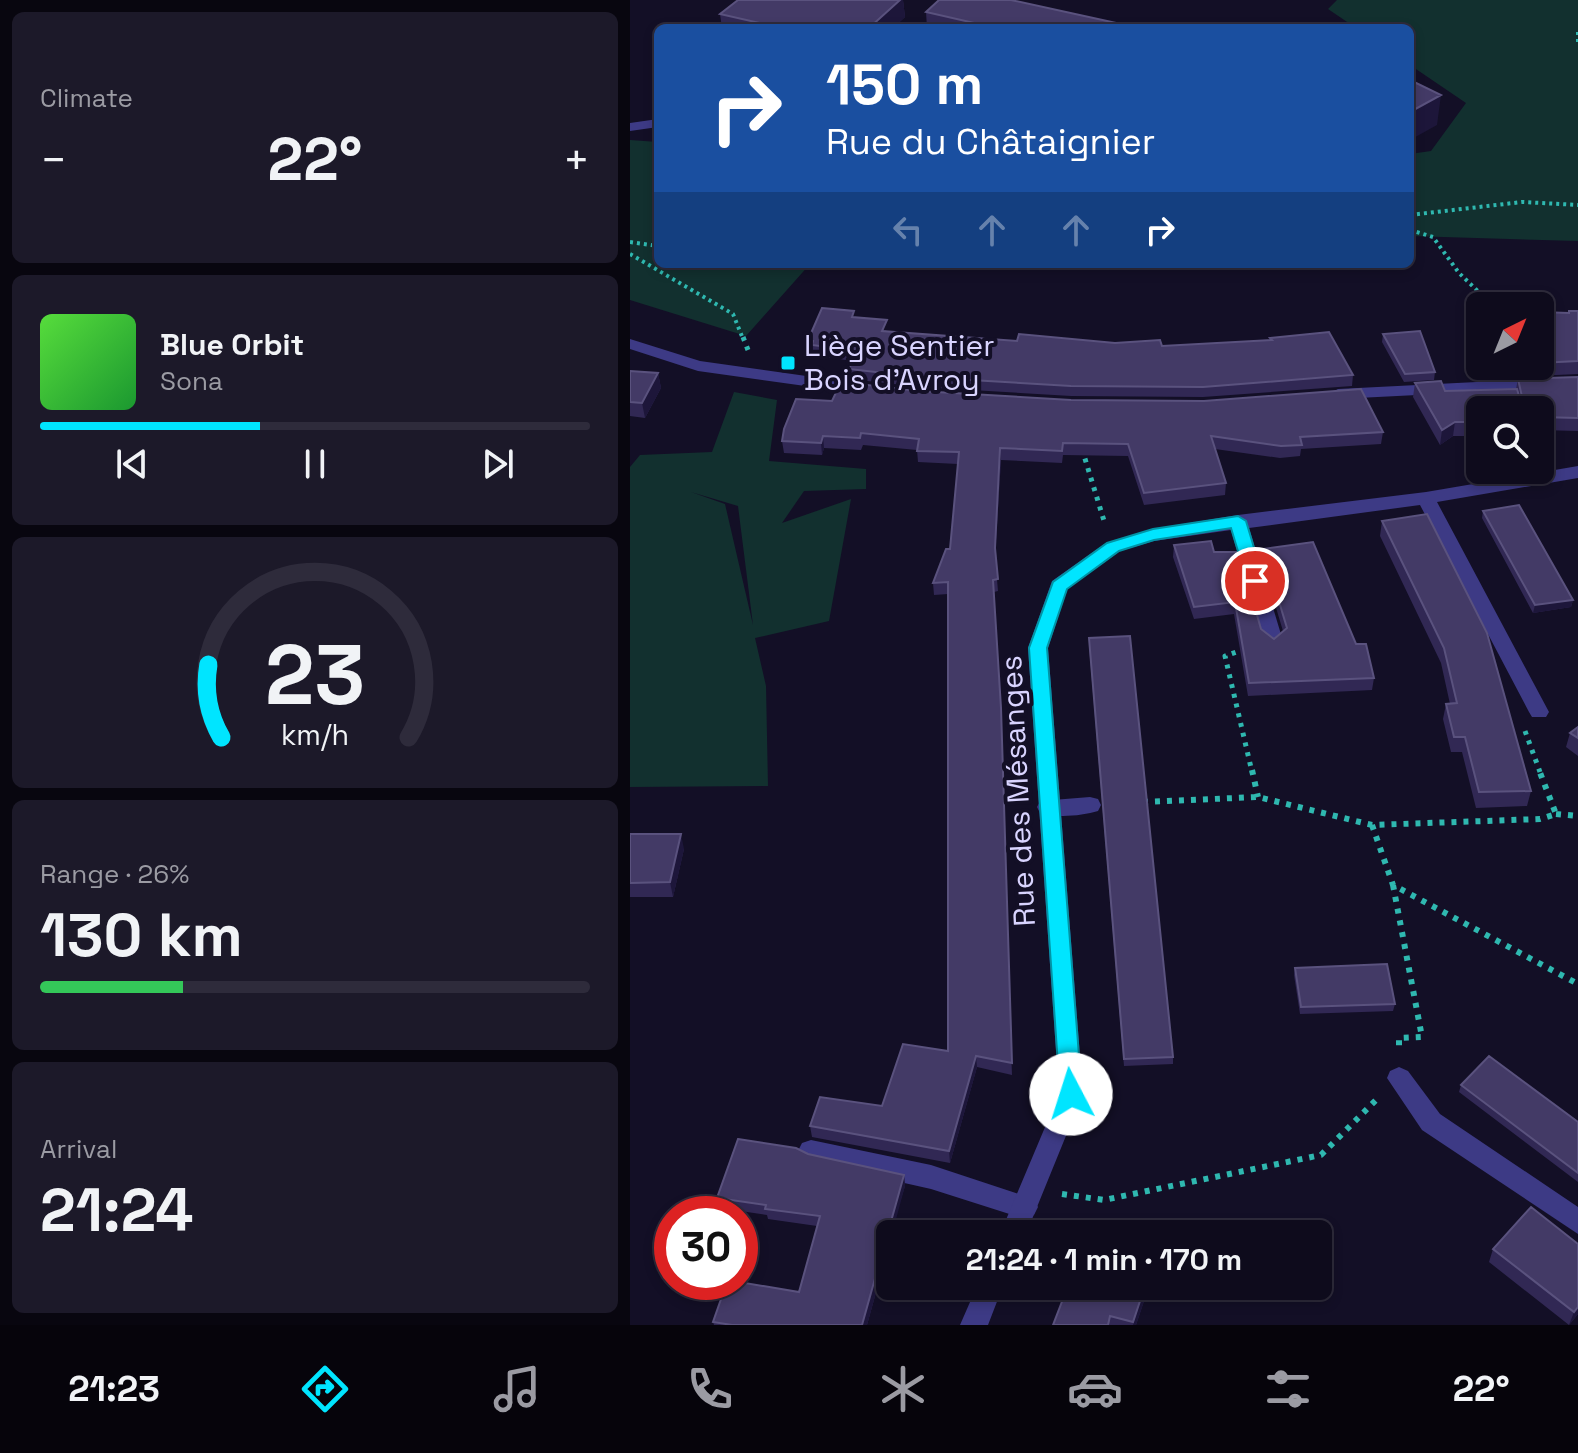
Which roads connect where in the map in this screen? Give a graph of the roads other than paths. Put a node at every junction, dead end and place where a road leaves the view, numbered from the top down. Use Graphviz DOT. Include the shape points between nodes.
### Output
graph roads {
  1 [pos="654,124"];
  2 [pos="630,127"];
  3 [pos="630,344"];
  4 [pos="1578,382"];
  5 [pos="874,390"];
  6 [pos="1313,396"];
  7 [pos="1578,472"];
  8 [pos="1426,498"];
  9 [pos="1238,521"];
  10 [pos="1273,641"];
  11 [pos="1539,712"];
  12 [pos="1090,805"];
  13 [pos="1048,807"];
  14 [pos="1399,1078"];
  15 [pos="811,1151"];
  16 [pos="1028,1198"];
  17 [pos="1019,1220"];
  18 [pos="1578,1222"];
  19 [pos="984,1300"];
  20 [pos="974,1325"];
  1 -- 2 [label="street"];
  3 -- 5 [label="street" via="698,366"];
  4 -- 6 [label="street"];
  7 -- 8 [label="street, Rue des Mésanges"];
  8 -- 9 [label="street, Rue des Mésanges"];
  8 -- 11 [label="street"];
  9 -- 10 [label="street"];
  9 -- 13 [label="street, Rue des Mésanges" via="1113,547 1059,586 1038,648"];
  12 -- 13 [label="street"];
  13 -- 16 [label="street, Rue des Mésanges" via="1071,1094"];
  14 -- 18 [label="street" via="1431,1122"];
  15 -- 16 [label="street"];
  16 -- 17 [label="street, Rue des Mésanges"];
  19 -- 20 [label="street"];
}
